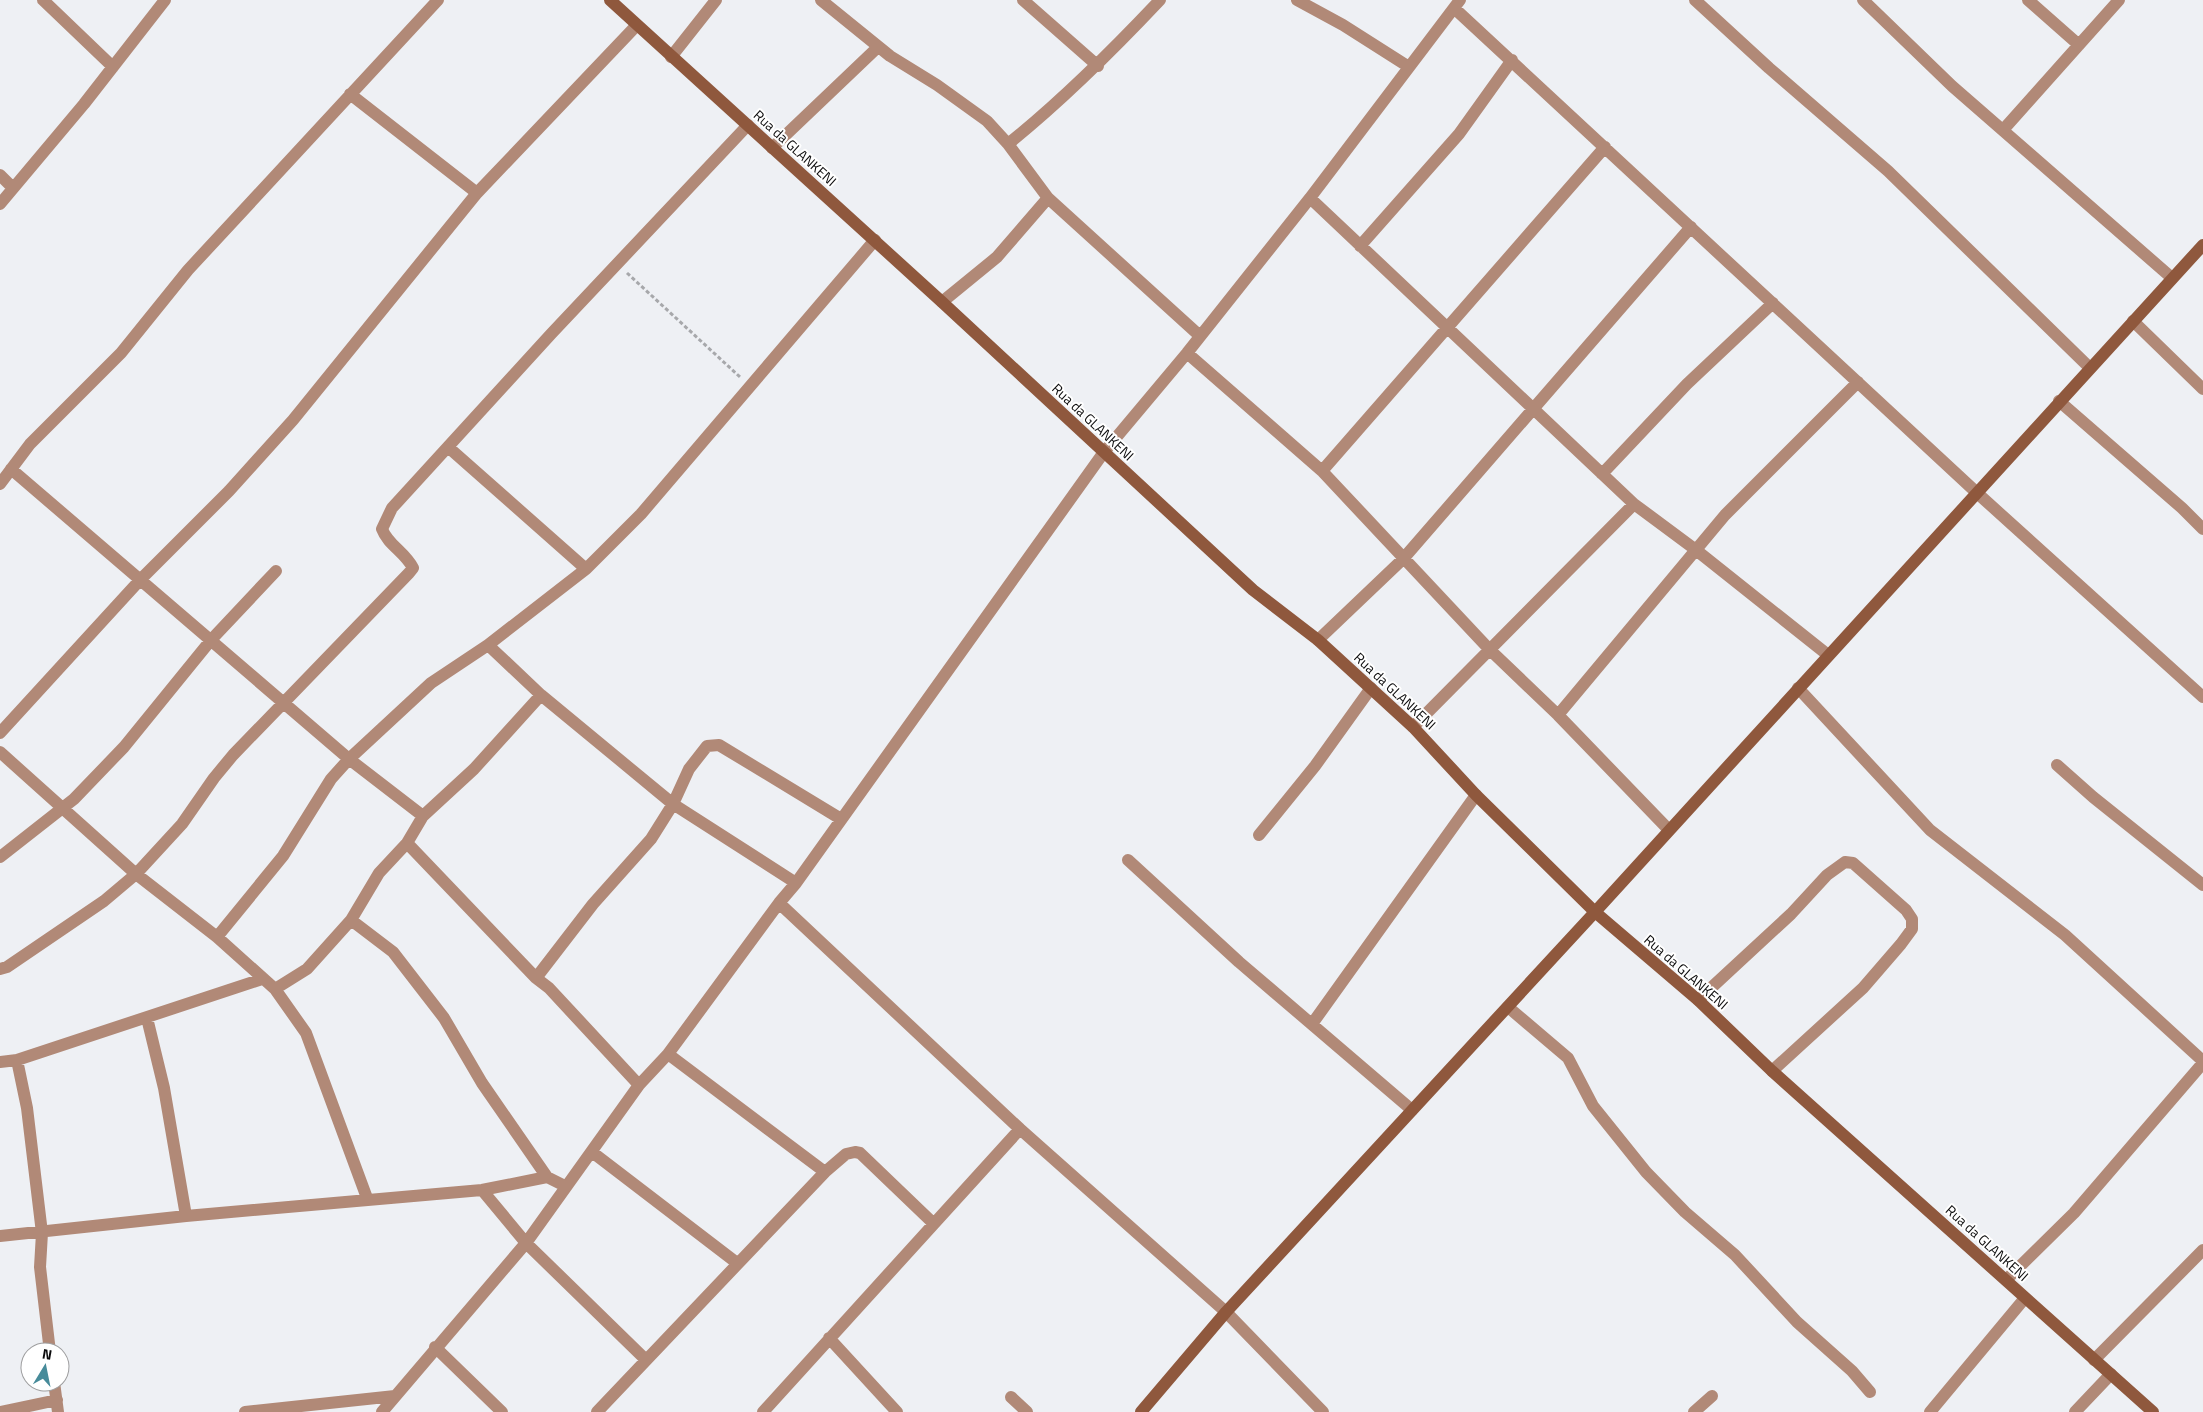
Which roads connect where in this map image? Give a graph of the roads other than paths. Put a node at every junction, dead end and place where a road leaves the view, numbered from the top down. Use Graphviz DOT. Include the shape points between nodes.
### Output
graph roads {
  1 [pos="43,0"];
  2 [pos="165,0"];
  3 [pos="438,0"];
  4 [pos="610,0"];
  5 [pos="716,0"];
  6 [pos="821,0"];
  7 [pos="1023,0"];
  8 [pos="1160,0"];
  9 [pos="1297,0"];
  10 [pos="1695,0"];
  11 [pos="1863,0"];
  12 [pos="2028,0"];
  13 [pos="2120,0"];
  14 [pos="1457,4"];
  15 [pos="636,26"];
  16 [pos="2079,45"];
  17 [pos="878,47"];
  18 [pos="671,57"];
  19 [pos="1512,60"];
  20 [pos="1098,66"];
  21 [pos="113,67"];
  22 [pos="1409,67"];
  23 [pos="350,94"];
  24 [pos="748,125"];
  25 [pos="2003,130"];
  26 [pos="1008,144"];
  27 [pos="1605,147"];
  28 [pos="772,148"];
  29 [pos="0,175"];
  30 [pos="14,188"];
  31 [pos="476,193"];
  32 [pos="1048,198"];
  33 [pos="1310,198"];
  34 [pos="0,204"];
  35 [pos="1691,227"];
  36 [pos="875,240"];
  37 [pos="2203,245"];
  38 [pos="1360,246"];
  39 [pos="2172,278"];
  40 [pos="942,302"];
  41 [pos="1773,303"];
  42 [pos="2133,321"];
  43 [pos="1446,328"];
  44 [pos="1200,336"];
  45 [pos="1187,353"];
  46 [pos="2090,368"];
  47 [pos="1858,382"];
  48 [pos="2203,390"];
  49 [pos="2060,401"];
  50 [pos="1533,408"];
  51 [pos="448,447"];
  52 [pos="1104,452"];
  53 [pos="11,469"];
  54 [pos="1322,471"];
  55 [pos="1602,474"];
  56 [pos="0,484"];
  57 [pos="1976,492"];
  58 [pos="1634,504"];
  59 [pos="2203,529"];
  60 [pos="1696,550"];
  61 [pos="1403,559"];
  62 [pos="586,569"];
  63 [pos="276,571"];
  64 [pos="140,580"];
  65 [pos="211,640"];
  66 [pos="1318,640"];
  67 [pos="488,645"];
  68 [pos="1489,649"];
  69 [pos="1828,655"];
  70 [pos="1371,688"];
  71 [pos="1798,688"];
  72 [pos="541,694"];
  73 [pos="2203,697"];
  74 [pos="285,704"];
  75 [pos="1558,715"];
  76 [pos="1413,727"];
  77 [pos="0,733"];
  78 [pos="0,752"];
  79 [pos="349,759"];
  80 [pos="2057,765"];
  81 [pos="1476,795"];
  82 [pos="673,804"];
  83 [pos="62,808"];
  84 [pos="423,816"];
  85 [pos="842,818"];
  86 [pos="1670,830"];
  87 [pos="1259,835"];
  88 [pos="407,843"];
  89 [pos="0,856"];
  90 [pos="1128,860"];
  91 [pos="136,874"];
  92 [pos="796,883"];
  93 [pos="2203,885"];
  94 [pos="779,903"];
  95 [pos="1595,912"];
  96 [pos="351,920"];
  97 [pos="218,937"];
  98 [pos="0,969"];
  99 [pos="536,978"];
  100 [pos="262,979"];
  101 [pos="275,989"];
  102 [pos="1698,1000"];
  103 [pos="1508,1007"];
  104 [pos="148,1018"];
  105 [pos="1312,1024"];
  106 [pos="668,1054"];
  107 [pos="17,1060"];
  108 [pos="0,1062"];
  109 [pos="2203,1062"];
  110 [pos="1772,1071"];
  111 [pos="639,1086"];
  112 [pos="1412,1110"];
  113 [pos="1020,1129"];
  114 [pos="592,1152"];
  115 [pos="825,1172"];
  116 [pos="547,1177"];
  117 [pos="565,1186"];
  118 [pos="482,1190"];
  119 [pos="367,1198"];
  120 [pos="186,1216"];
  121 [pos="933,1223"];
  122 [pos="42,1233"];
  123 [pos="0,1236"];
  124 [pos="526,1243"];
  125 [pos="2203,1250"];
  126 [pos="737,1263"];
  127 [pos="2006,1280"];
  128 [pos="2025,1298"];
  129 [pos="1226,1312"];
  130 [pos="829,1338"];
  131 [pos="48,1342"];
  132 [pos="435,1347"];
  133 [pos="645,1359"];
  134 [pos="2094,1360"];
  135 [pos="2110,1374"];
  136 [pos="55,1392"];
  137 [pos="1870,1392"];
  138 [pos="396,1396"];
  139 [pos="1712,1396"];
  140 [pos="1010,1397"];
  141 [pos="57,1406"];
  142 [pos="1,1412"];
  143 [pos="245,1412"];
  144 [pos="382,1412"];
  145 [pos="502,1412"];
  146 [pos="597,1412"];
  147 [pos="762,1412"];
  148 [pos="897,1412"];
  149 [pos="1027,1412"];
  150 [pos="1141,1412"];
  151 [pos="1322,1412"];
  152 [pos="1694,1412"];
  153 [pos="1930,1412"];
  154 [pos="2075,1412"];
  155 [pos="2153,1412"];
  1 -- 21 [label="street"];
  2 -- 21 [label="street"];
  3 -- 23 [label="street"];
  4 -- 15 [label="street, Rua da GLANKENI"];
  5 -- 18 [label="street"];
  6 -- 17 [label="street"];
  7 -- 20 [label="street"];
  8 -- 20 [label="street"];
  9 -- 22 [label="street"];
  10 -- 46 [label="street" via="1888,171"];
  11 -- 25 [label="street"];
  12 -- 16 [label="street"];
  13 -- 16 [label="street"];
  14 -- 19 [label="street"];
  14 -- 22 [label="street"];
  15 -- 18 [label="street, Rua da GLANKENI"];
  15 -- 31 [label="street"];
  16 -- 25 [label="street"];
  17 -- 26 [label="street" via="960,101"];
  17 -- 28 [label="street"];
  18 -- 24 [label="street, Rua da GLANKENI"];
  19 -- 27 [label="street"];
  19 -- 38 [label="street" via="1459,134"];
  20 -- 26 [label="street" via="1055,107"];
  21 -- 30 [label="street"];
  22 -- 33 [label="street"];
  23 -- 31 [label="street"];
  23 -- 53 [label="street" via="188,270 121,353 30,444"];
  24 -- 28 [label="street, Rua da GLANKENI"];
  24 -- 51 [label="street"];
  25 -- 39 [label="street"];
  26 -- 32 [label="street"];
  27 -- 35 [label="street"];
  27 -- 43 [label="street"];
  28 -- 36 [label="street, Rua da GLANKENI"];
  29 -- 30 [label="street"];
  30 -- 34 [label="street"];
  31 -- 64 [label="street" via="293,420 229,491"];
  32 -- 40 [label="street" via="997,256"];
  32 -- 44 [label="street"];
  33 -- 38 [label="street"];
  33 -- 44 [label="street"];
  35 -- 41 [label="street"];
  35 -- 50 [label="street"];
  36 -- 40 [label="street, Rua da GLANKENI"];
  36 -- 62 [label="street" via="641,514"];
  37 -- 39 [label="street"];
  38 -- 43 [label="street"];
  39 -- 42 [label="street"];
  40 -- 52 [label="street, Rua da GLANKENI"];
  41 -- 47 [label="street"];
  41 -- 55 [label="street" via="1687,384"];
  42 -- 46 [label="street"];
  42 -- 48 [label="street"];
  43 -- 50 [label="street"];
  43 -- 54 [label="street"];
  44 -- 45 [label="street"];
  45 -- 52 [label="street"];
  45 -- 54 [label="street"];
  46 -- 49 [label="street"];
  47 -- 57 [label="street"];
  47 -- 60 [label="street" via="1725,515"];
  49 -- 57 [label="street"];
  49 -- 59 [label="street"];
  50 -- 55 [label="street"];
  50 -- 61 [label="street"];
  51 -- 62 [label="street"];
  51 -- 74 [label="street" via="384,521 385,538 405,556 412,568"];
  52 -- 66 [label="street, Rua da GLANKENI" via="1253,590"];
  52 -- 85 [label="street"];
  53 -- 56 [label="street"];
  53 -- 64 [label="street"];
  54 -- 61 [label="street"];
  55 -- 58 [label="street"];
  57 -- 69 [label="street"];
  57 -- 73 [label="street"];
  58 -- 60 [label="street"];
  58 -- 68 [label="street"];
  60 -- 69 [label="street"];
  60 -- 75 [label="street"];
  61 -- 66 [label="street"];
  61 -- 68 [label="street"];
  62 -- 67 [label="street"];
  63 -- 65 [label="street"];
  64 -- 65 [label="street"];
  64 -- 77 [label="street"];
  65 -- 74 [label="street"];
  65 -- 83 [label="street" via="124,746"];
  66 -- 70 [label="street, Rua da GLANKENI"];
  67 -- 72 [label="street"];
  67 -- 79 [label="street" via="431,683"];
  68 -- 75 [label="street"];
  68 -- 76 [label="street"];
  69 -- 71 [label="street"];
  70 -- 76 [label="street, Rua da GLANKENI"];
  70 -- 87 [label="street" via="1316,766"];
  71 -- 86 [label="street"];
  71 -- 109 [label="street" via="1930,830 2065,935"];
  72 -- 82 [label="street"];
  72 -- 84 [label="street" via="474,769"];
  74 -- 79 [label="street"];
  74 -- 91 [label="street" via="233,755 182,824"];
  75 -- 86 [label="street"];
  76 -- 81 [label="street, Rua da GLANKENI"];
  78 -- 83 [label="street"];
  79 -- 84 [label="street"];
  79 -- 97 [label="street" via="331,779 283,856"];
  80 -- 93 [label="street"];
  81 -- 95 [label="street, Rua da GLANKENI"];
  81 -- 105 [label="street"];
  82 -- 85 [label="street" via="689,769 707,746 715,744"];
  82 -- 92 [label="street"];
  82 -- 99 [label="street" via="651,839 593,904"];
  83 -- 89 [label="street"];
  83 -- 91 [label="street"];
  84 -- 88 [label="street"];
  85 -- 92 [label="street"];
  86 -- 95 [label="street"];
  88 -- 96 [label="street" via="379,873"];
  88 -- 99 [label="street"];
  90 -- 105 [label="street"];
  91 -- 97 [label="street"];
  91 -- 98 [label="street" via="96,906 8,967"];
  92 -- 94 [label="street"];
  94 -- 106 [label="street"];
  94 -- 113 [label="street"];
  95 -- 102 [label="street, Rua da GLANKENI"];
  95 -- 103 [label="street"];
  96 -- 101 [label="street" via="307,968"];
  96 -- 116 [label="street" via="393,952 444,1018 482,1083"];
  97 -- 100 [label="street"];
  99 -- 111 [label="street" via="549,988"];
  100 -- 101 [label="street"];
  100 -- 104 [label="street"];
  101 -- 119 [label="street" via="306,1033"];
  102 -- 110 [label="street, Rua da GLANKENI"];
  102 -- 110 [label="street" via="1791,914 1827,875 1846,862 1853,863 1906,910 1912,920 1912,929 1901,944 1863,988"];
  103 -- 112 [label="street"];
  103 -- 137 [label="street" via="1568,1058 1593,1106 1646,1172"];
  104 -- 107 [label="street"];
  104 -- 120 [label="street" via="164,1088"];
  105 -- 112 [label="street"];
  106 -- 111 [label="street"];
  106 -- 115 [label="street"];
  107 -- 108 [label="street"];
  107 -- 122 [label="street" via="27,1108"];
  109 -- 127 [label="street" via="2074,1213"];
  110 -- 127 [label="street, Rua da GLANKENI"];
  111 -- 114 [label="street"];
  112 -- 129 [label="street"];
  113 -- 121 [label="street"];
  113 -- 129 [label="street"];
  114 -- 117 [label="street"];
  114 -- 126 [label="street"];
  115 -- 121 [label="street" via="846,1154 860,1153"];
  115 -- 126 [label="street"];
  116 -- 117 [label="street"];
  116 -- 118 [label="street"];
  117 -- 124 [label="street"];
  118 -- 119 [label="street"];
  118 -- 124 [label="street"];
  119 -- 120 [label="street"];
  120 -- 122 [label="street"];
  121 -- 130 [label="street"];
  122 -- 123 [label="street"];
  122 -- 131 [label="street" via="40,1267"];
  124 -- 132 [label="street"];
  124 -- 133 [label="street"];
  125 -- 134 [label="street"];
  126 -- 133 [label="street"];
  127 -- 128 [label="street, Rua da GLANKENI"];
  128 -- 134 [label="street, Rua da GLANKENI"];
  128 -- 153 [label="street"];
  129 -- 150 [label="street"];
  129 -- 151 [label="street"];
  130 -- 147 [label="street"];
  130 -- 148 [label="street"];
  132 -- 138 [label="street"];
  132 -- 145 [label="street"];
  133 -- 146 [label="street"];
  134 -- 135 [label="street, Rua da GLANKENI"];
  135 -- 154 [label="street"];
  135 -- 155 [label="street, Rua da GLANKENI"];
  136 -- 141 [label="street"];
  138 -- 143 [label="street"];
  138 -- 144 [label="street"];
  139 -- 152 [label="street"];
  140 -- 149 [label="street"];
  141 -- 142 [label="street"];
}
